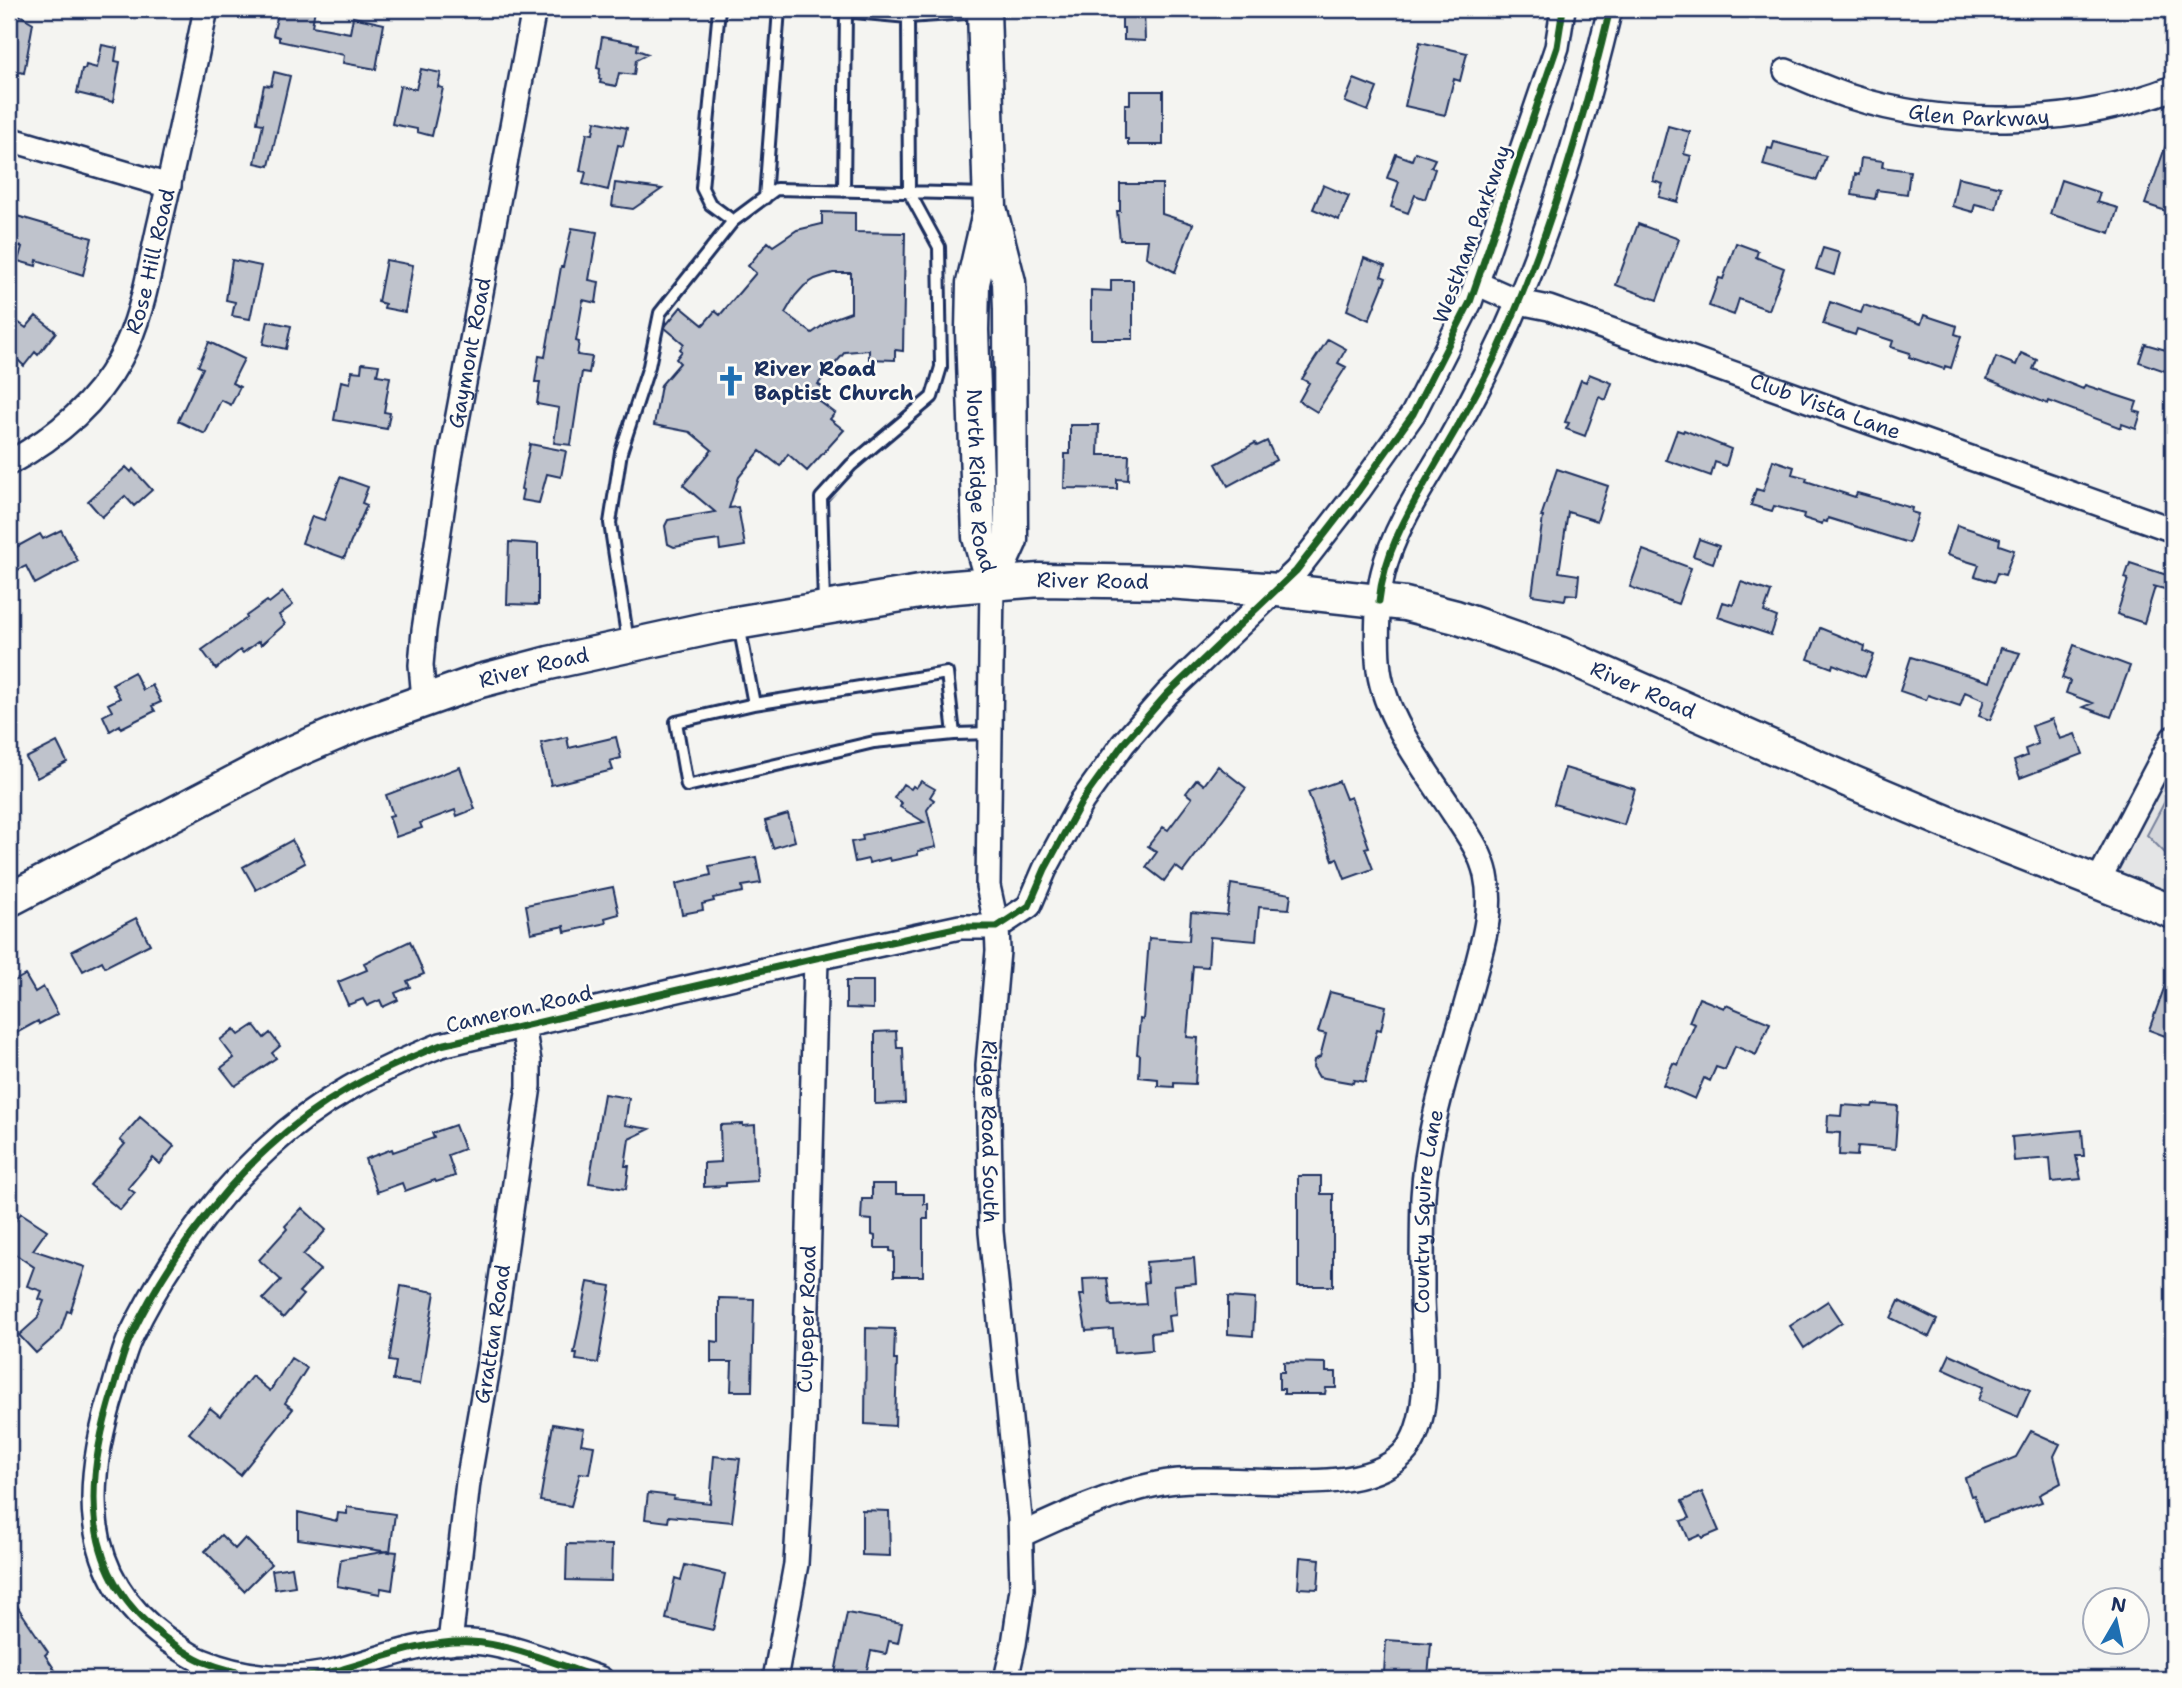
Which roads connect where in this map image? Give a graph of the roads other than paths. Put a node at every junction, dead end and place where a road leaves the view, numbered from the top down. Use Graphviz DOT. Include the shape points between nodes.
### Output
graph roads {
  1 [pos="206,9"];
  2 [pos="534,9"];
  3 [pos="719,9"];
  4 [pos="779,9"];
  5 [pos="822,9"];
  6 [pos="1563,9"];
  7 [pos="1611,9"];
  8 [pos="984,10"];
  9 [pos="846,11"];
  10 [pos="908,13"];
  11 [pos="1786,71"];
  12 [pos="2173,88"];
  13 [pos="9,139"];
  14 [pos="169,186"];
  15 [pos="844,191"];
  16 [pos="909,192"];
  17 [pos="765,198"];
  18 [pos="990,201"];
  19 [pos="733,221"];
  20 [pos="1476,283"];
  21 [pos="1519,302"];
  22 [pos="9,463"];
  23 [pos="2173,530"];
  24 [pos="992,582"];
  25 [pos="1278,590"];
  26 [pos="1379,601"];
  27 [pos="824,608"];
  28 [pos="738,622"];
  29 [pos="628,645"];
  30 [pos="424,699"];
  31 [pos="754,704"];
  32 [pos="990,733"];
  33 [pos="954,734"];
  34 [pos="2173,738"];
  35 [pos="2098,881"];
  36 [pos="9,900"];
  37 [pos="2173,912"];
  38 [pos="997,927"];
  39 [pos="816,958"];
  40 [pos="523,1026"];
  41 [pos="1021,1535"];
  42 [pos="450,1643"];
  43 [pos="601,1679"];
  44 [pos="775,1679"];
  45 [pos="1006,1679"];
  1 -- 14 [label="street, Rose Hill Road"];
  2 -- 30 [label="street, Gaymont Road" via="450,458 424,630"];
  3 -- 19 [label="lane" via="702,188 710,204"];
  4 -- 17 [label="lane"];
  5 -- 9 [label="lane"];
  6 -- 20 [label="street, Westham Parkway" via="1557,47"];
  7 -- 21 [label="street" via="1584,113"];
  8 -- 10 [label="lane"];
  8 -- 18 [label="main road, North Ridge Road"];
  9 -- 10 [label="lane"];
  9 -- 15 [label="lane"];
  10 -- 16 [label="lane"];
  11 -- 12 [label="street, Glen Parkway" via="1851,97 1966,117 2077,114"];
  13 -- 14 [label="street"];
  14 -- 22 [label="street, Rose Hill Road" via="143,300 119,361 76,417"];
  15 -- 16 [label="lane"];
  15 -- 17 [label="lane" via="776,189"];
  16 -- 18 [label="lane"];
  16 -- 27 [label="lane" via="939,247 941,368 932,397 851,465 821,498"];
  17 -- 19 [label="lane"];
  18 -- 24 [label="main road, North Ridge Road" via="973,283 972,330 979,537"];
  19 -- 29 [label="lane" via="660,313 649,366 621,452 610,523"];
  20 -- 21 [label="street, Club Vista Lane"];
  20 -- 25 [label="street, Westham Parkway" via="1406,425"];
  21 -- 23 [label="street, Club Vista Lane" via="1549,308"];
  21 -- 26 [label="street" via="1390,552"];
  24 -- 25 [label="main road, River Road" via="1116,580"];
  24 -- 27 [label="main road, River Road"];
  24 -- 32 [label="street, Ridge Road South"];
  25 -- 26 [label="main road, River Road"];
  25 -- 38 [label="street, Westham Parkway" via="1167,694 1123,744 1082,802 1029,905"];
  26 -- 35 [label="main road, River Road" via="1456,617 1559,653 1854,783"];
  26 -- 41 [label="street, Country Squire Lane" via="1379,671 1385,696 1480,853 1489,893 1486,929 1428,1148 1423,1194 1424,1351 1419,1426 1403,1454 1363,1475 1338,1480 1158,1483 1076,1509"];
  27 -- 28 [label="main road, River Road"];
  28 -- 29 [label="main road, River Road"];
  28 -- 31 [label="lane"];
  29 -- 30 [label="main road, River Road"];
  30 -- 36 [label="main road, River Road" via="242,777"];
  31 -- 33 [label="lane" via="947,673"];
  31 -- 33 [label="lane" via="676,722 687,786 874,742"];
  32 -- 33 [label="lane"];
  32 -- 38 [label="street, Ridge Road South" via="988,886"];
  34 -- 35 [label="street"];
  35 -- 37 [label="main road, River Road"];
  38 -- 39 [label="street, Cameron Road" via="960,927"];
  38 -- 41 [label="street, Ridge Road South" via="998,972 988,1065 991,1232"];
  39 -- 40 [label="street, Cameron Road"];
  39 -- 44 [label="street, Culpeper Road" via="796,1564"];
  40 -- 42 [label="street, Grattan Road" via="529,1061 526,1114 468,1482"];
  40 -- 42 [label="street, Cameron Road" via="441,1045 376,1072 303,1117 267,1149 206,1217 154,1292 129,1339 101,1429 94,1505 105,1564 128,1605 147,1625 200,1660 252,1676 302,1677"];
  41 -- 45 [label="street, Ridge Road South" via="1022,1589"];
  42 -- 43 [label="street, Cameron Road" via="493,1645"];
}
